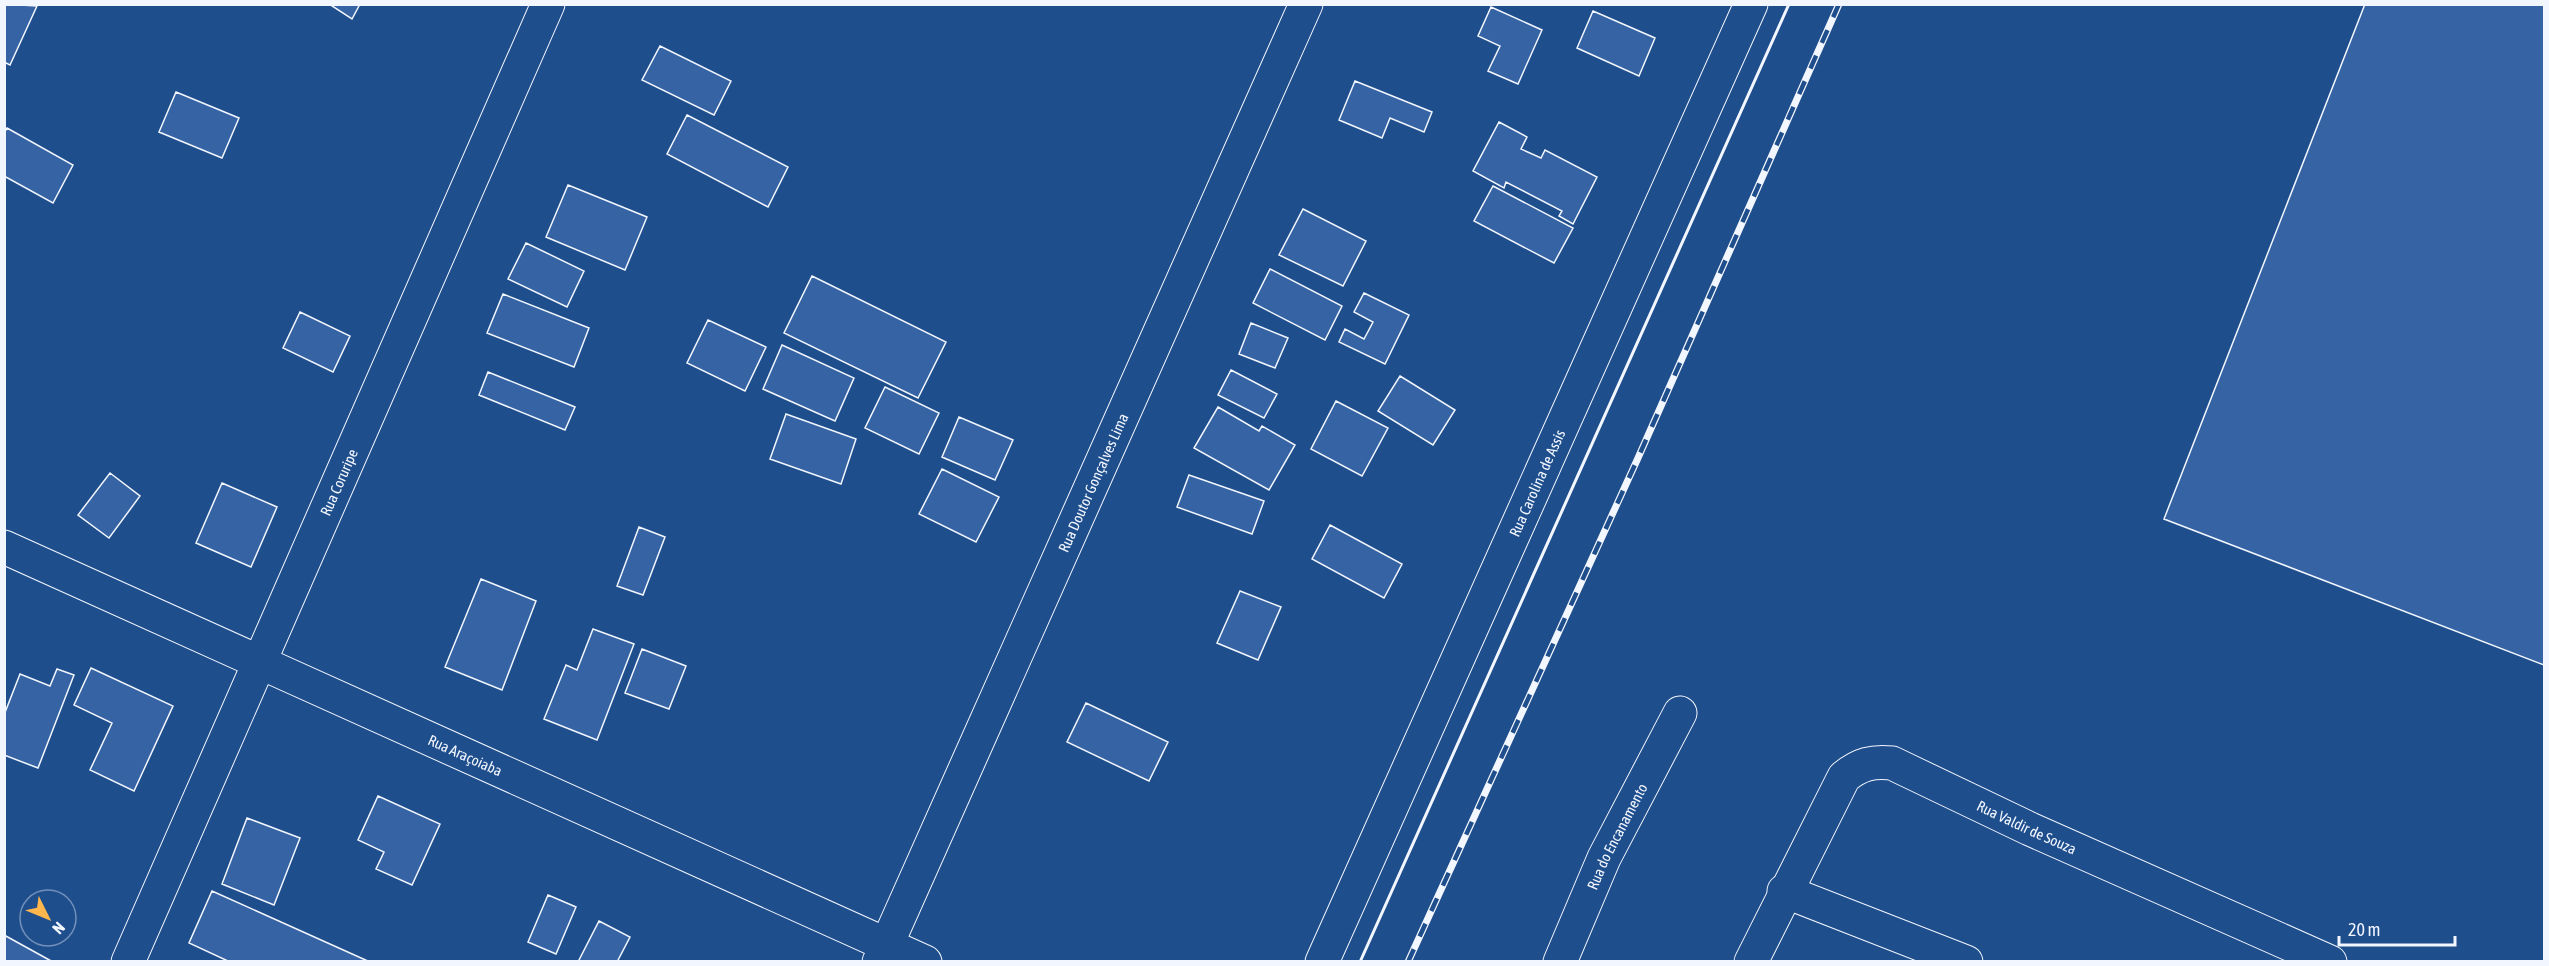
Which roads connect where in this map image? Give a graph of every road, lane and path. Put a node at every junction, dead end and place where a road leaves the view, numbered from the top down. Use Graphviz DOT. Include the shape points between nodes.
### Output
graph roads {
  1 [pos="548,4"];
  2 [pos="1306,4"];
  3 [pos="1751,4"];
  4 [pos="4,547"];
  5 [pos="261,663"];
  6 [pos="1680,712"];
  7 [pos="1784,891"];
  8 [pos="883,952"];
  9 [pos="128,962"];
  10 [pos="925,962"];
  11 [pos="1322,962"];
  12 [pos="1560,962"];
  13 [pos="1751,962"];
  14 [pos="1966,962"];
  15 [pos="2330,962"];
  1 -- 5 [label="street, Rua Coruripe"];
  2 -- 8 [label="street, Rua Doutor Gonçalves Lima"];
  3 -- 11 [label="street, Rua Carolina de Assis"];
  4 -- 5 [label="street, Rua Araçoiaba"];
  5 -- 8 [label="street, Rua Araçoiaba"];
  5 -- 9 [label="street, Rua Coruripe"];
  6 -- 12 [label="street, Rua do Encanamento" via="1604,858"];
  7 -- 13 [label="street, Rua Valdir de Souza"];
  7 -- 14 [label="street"];
  7 -- 15 [label="street, Rua Valdir de Souza" via="1844,777 1872,761 1892,763 2030,829"];
  8 -- 10 [label="street, Rua Araçoiaba"];
}
